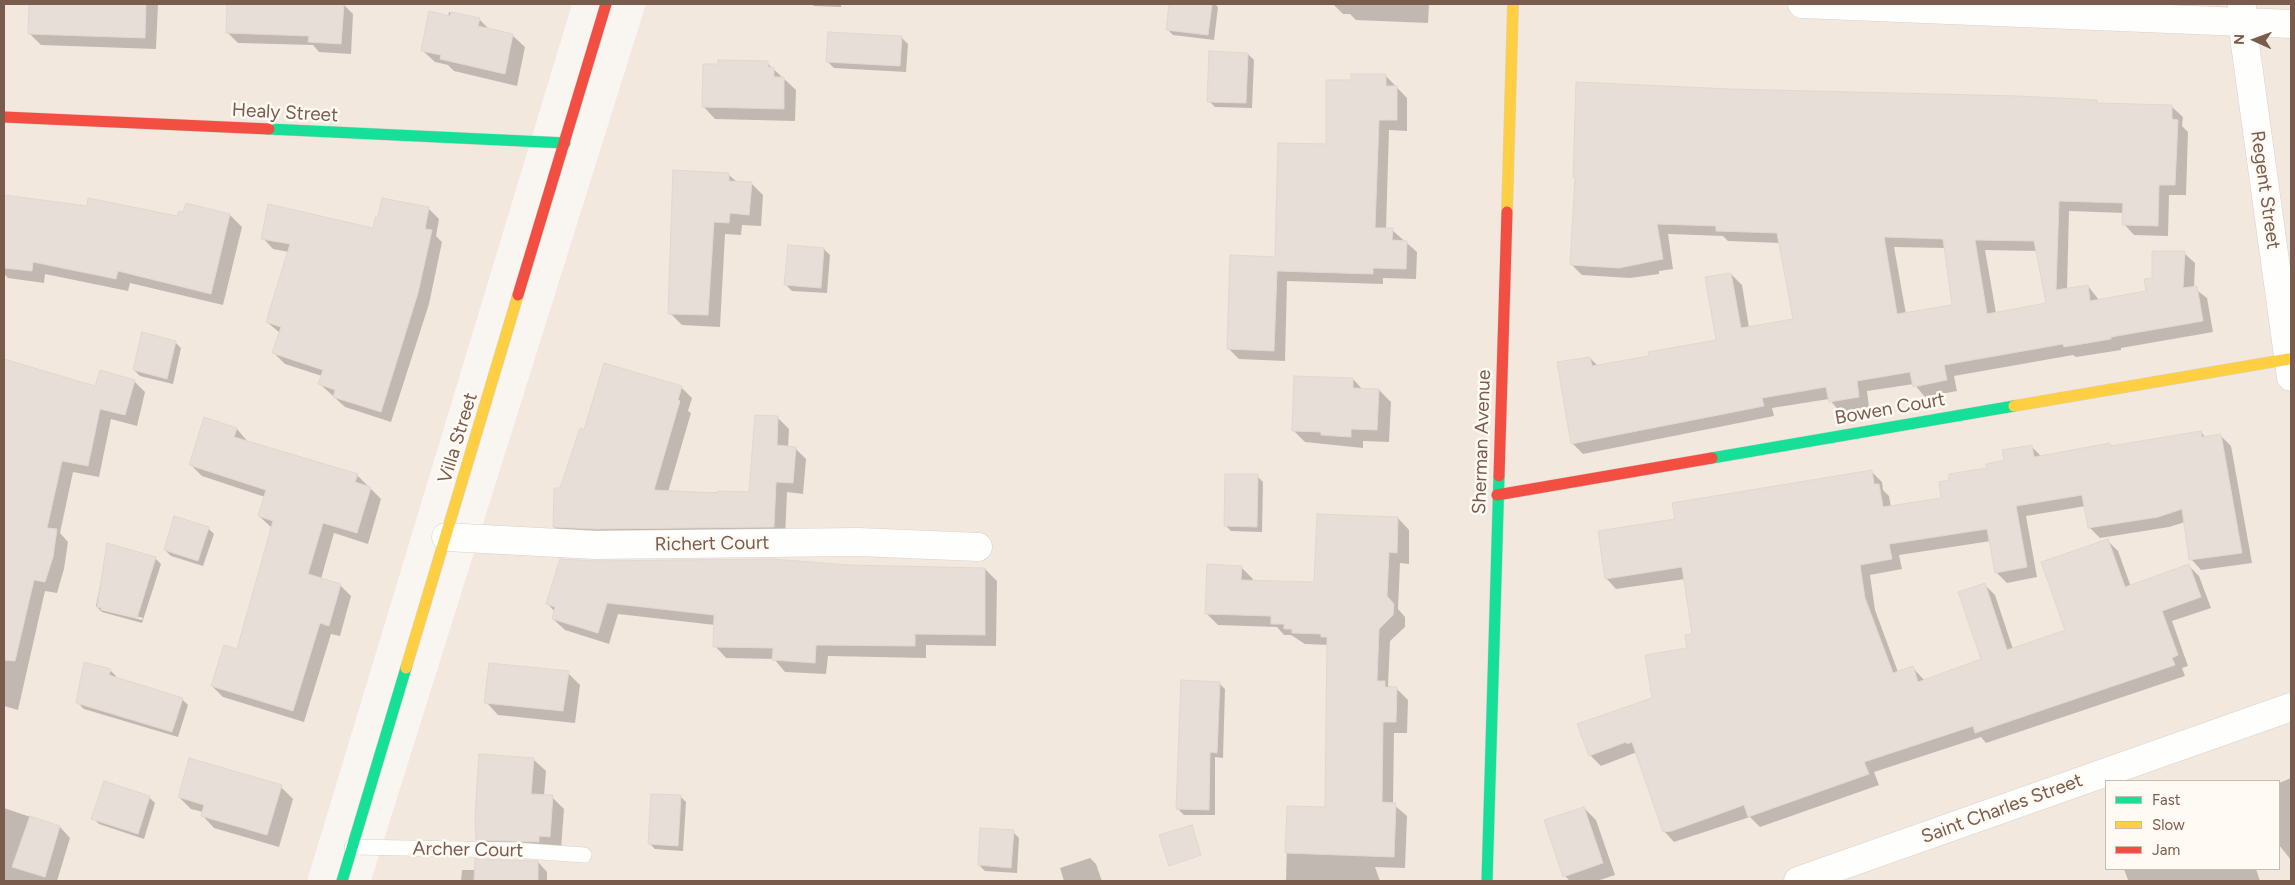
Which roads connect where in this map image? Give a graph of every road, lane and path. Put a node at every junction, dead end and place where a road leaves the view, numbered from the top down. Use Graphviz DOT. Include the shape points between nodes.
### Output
graph roads {
  1 [pos="606,4"];
  2 [pos="1513,4"];
  3 [pos="1802,4"];
  4 [pos="2242,13"];
  5 [pos="2291,24"];
  6 [pos="4,117"];
  7 [pos="565,143"];
  8 [pos="2290,368"];
  9 [pos="1497,495"];
  10 [pos="446,537"];
  11 [pos="978,547"];
  12 [pos="2291,706"];
  13 [pos="352,847"];
  14 [pos="584,854"];
  15 [pos="342,881"];
  16 [pos="1487,881"];
  17 [pos="1798,881"];
  1 -- 7 [label="street, Villa Street"];
  2 -- 9 [label="street, Sherman Avenue"];
  3 -- 4 [label="street"];
  4 -- 5 [label="street"];
  4 -- 8 [label="street, Regent Street"];
  6 -- 7 [label="street, Healy Street"];
  7 -- 10 [label="street, Villa Street"];
  8 -- 9 [label="street, Bowen Court"];
  9 -- 16 [label="street, Sherman Avenue"];
  10 -- 11 [label="street, Richert Court" via="596,545 858,542"];
  10 -- 13 [label="street, Villa Street"];
  12 -- 17 [label="street, Saint Charles Street"];
  13 -- 14 [label="lane, Archer Court"];
  13 -- 15 [label="street, Villa Street"];
}
